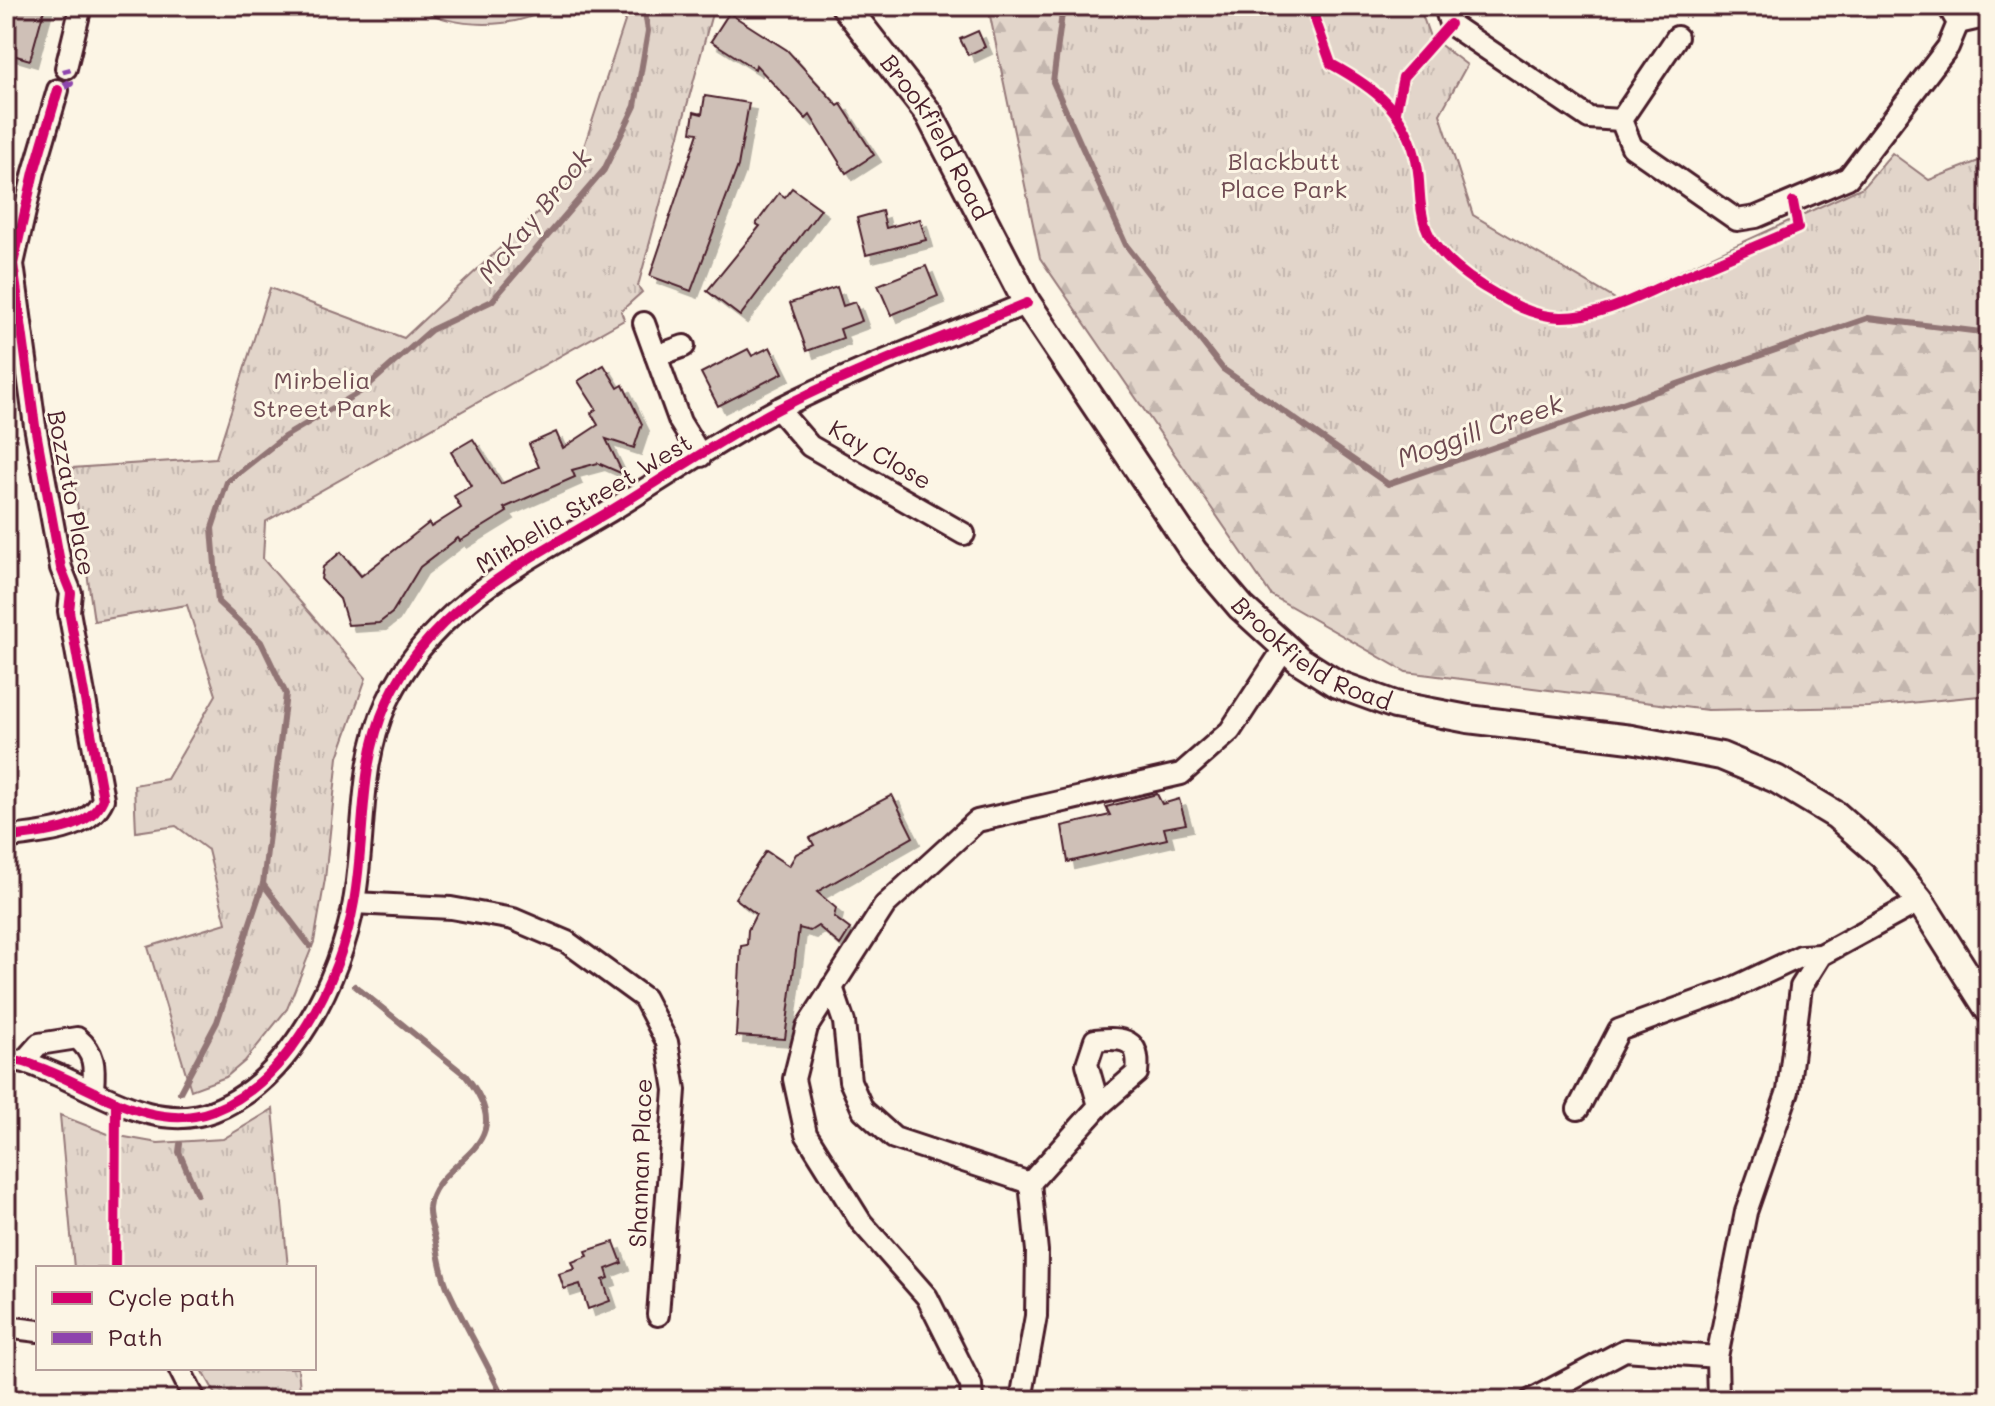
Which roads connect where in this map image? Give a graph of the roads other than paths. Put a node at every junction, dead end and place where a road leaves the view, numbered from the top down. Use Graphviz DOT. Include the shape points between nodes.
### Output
graph roads {
  1 [pos="81,6"];
  2 [pos="845,6"];
  3 [pos="1445,6"];
  4 [pos="1953,14"];
  5 [pos="1989,16"];
  6 [pos="1677,37"];
  7 [pos="66,68"];
  8 [pos="58,90"];
  9 [pos="1621,120"];
  10 [pos="9,264"];
  11 [pos="1027,303"];
  12 [pos="644,323"];
  13 [pos="684,346"];
  14 [pos="656,356"];
  15 [pos="778,409"];
  16 [pos="701,456"];
  17 [pos="964,534"];
  18 [pos="1285,647"];
  19 [pos="6,838"];
  20 [pos="1920,901"];
  21 [pos="354,903"];
  22 [pos="1821,955"];
  23 [pos="832,987"];
  24 [pos="1989,1010"];
  25 [pos="15,1061"];
  26 [pos="93,1089"];
  27 [pos="1099,1106"];
  28 [pos="1578,1109"];
  29 [pos="1030,1183"];
  30 [pos="658,1315"];
  31 [pos="6,1327"];
  32 [pos="36,1331"];
  33 [pos="1717,1357"];
  34 [pos="180,1370"];
  35 [pos="195,1400"];
  36 [pos="972,1400"];
  37 [pos="1021,1400"];
  38 [pos="1531,1400"];
  39 [pos="1718,1400"];
  1 -- 7 [label="street"];
  2 -- 11 [label="main road, Brookfield Road" via="929,114"];
  3 -- 9 [label="street" via="1450,24 1589,118"];
  4 -- 5 [label="street"];
  4 -- 9 [label="street" via="1948,47 1848,178 1756,217 1737,220 1726,215 1632,147"];
  6 -- 9 [label="street"];
  8 -- 10 [label="street, Bozzato Place"];
  10 -- 19 [label="street, Bozzato Place" via="61,568 71,593 69,611 103,799 98,811 77,824"];
  11 -- 15 [label="street, Mirbelia Street West"];
  11 -- 18 [label="main road, Brookfield Road" via="1194,552 1241,607"];
  12 -- 14 [label="street"];
  13 -- 14 [label="street"];
  14 -- 16 [label="street" via="680,422"];
  15 -- 16 [label="street, Mirbelia Street West"];
  15 -- 17 [label="street, Kay Close" via="810,446"];
  16 -- 21 [label="street, Mirbelia Street West" via="468,598 419,646 388,700 372,742"];
  18 -- 20 [label="main road, Brookfield Road" via="1337,684 1395,705 1721,756 1776,779 1836,815 1884,857"];
  18 -- 23 [label="street" via="1230,731 1181,774 977,821 885,905"];
  20 -- 22 [label="street"];
  20 -- 24 [label="main road, Brookfield Road"];
  21 -- 26 [label="street, Mirbelia Street West" via="336,965 301,1039 249,1090 211,1112 170,1117 129,1109"];
  21 -- 30 [label="street, Shannan Place" via="451,908 513,919 567,942 644,998 667,1042 675,1090"];
  22 -- 28 [label="street" via="1801,956 1729,990 1619,1030"];
  22 -- 33 [label="street" via="1801,987 1788,1091 1746,1212"];
  23 -- 29 [label="street" via="844,1022 850,1081 863,1110 894,1138"];
  23 -- 36 [label="street" via="807,1027 794,1079 806,1134 861,1222 927,1297 971,1385"];
  25 -- 26 [label="street, Mirbelia Street West"];
  25 -- 26 [label="street" via="39,1044 77,1038 89,1048 95,1066"];
  27 -- 29 [label="street"];
  29 -- 37 [label="street" via="1036,1316"];
  31 -- 32 [label="street"];
  33 -- 38 [label="street" via="1625,1350"];
  33 -- 39 [label="street"];
  34 -- 35 [label="street"];
}
